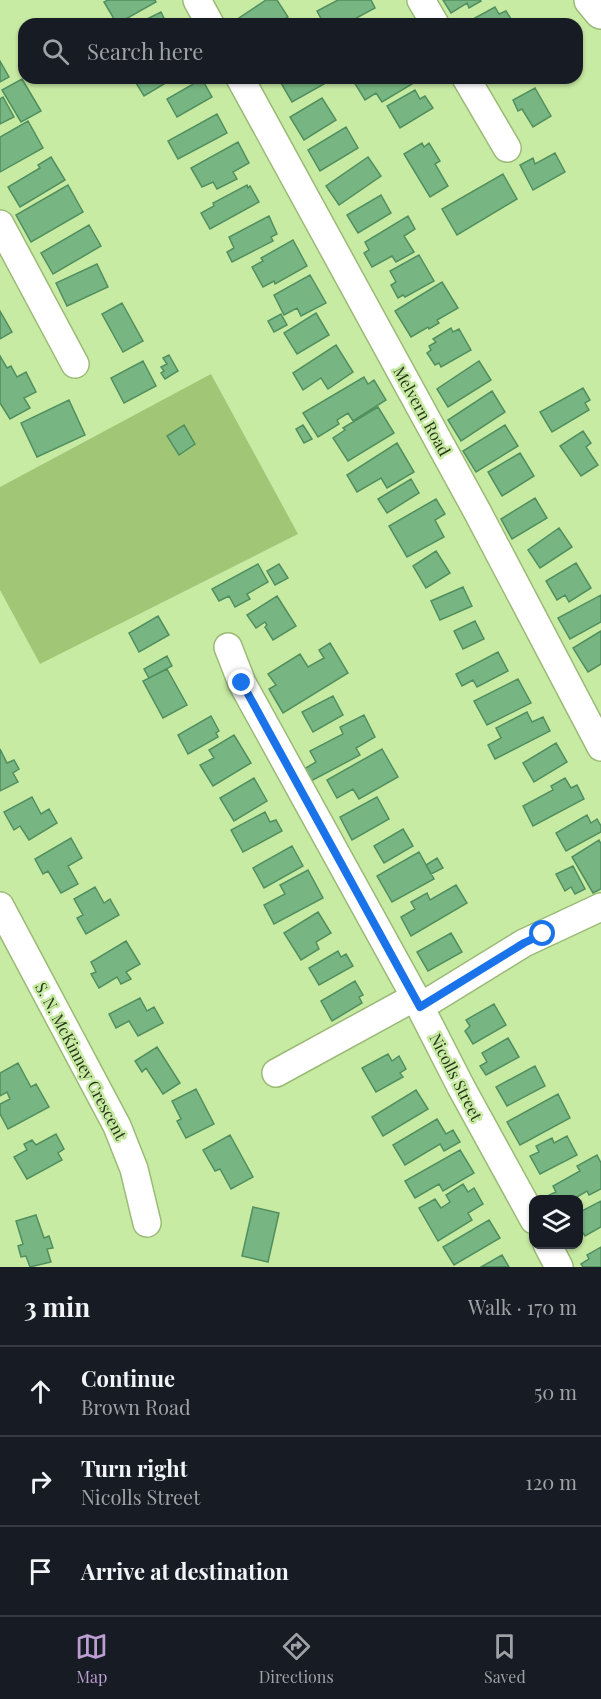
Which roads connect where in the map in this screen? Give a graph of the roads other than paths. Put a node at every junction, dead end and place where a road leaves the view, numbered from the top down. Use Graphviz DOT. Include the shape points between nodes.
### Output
graph roads {
  1 [pos="197,0"];
  2 [pos="422,0"];
  3 [pos="591,0"];
  4 [pos="601,12"];
  5 [pos="207,18"];
  6 [pos="432,18"];
  7 [pos="243,84"];
  8 [pos="470,84"];
  9 [pos="507,148"];
  10 [pos="0,224"];
  11 [pos="75,364"];
  12 [pos="228,647"];
  13 [pos="601,747"];
  14 [pos="0,906"];
  15 [pos="601,906"];
  16 [pos="418,1002"];
  17 [pos="276,1073"];
  18 [pos="529,1211"];
  19 [pos="147,1223"];
  20 [pos="549,1249"];
  21 [pos="559,1267"];
  1 -- 5 [label="street"];
  2 -- 6 [label="street"];
  3 -- 4 [label="highway"];
  7 -- 13 [label="street, Melvern Road"];
  8 -- 9 [label="street"];
  10 -- 11 [label="street"];
  12 -- 16 [label="street, Nicolls Street" via="242,683"];
  14 -- 19 [label="street, S. N. McKinney Crescent" via="117,1126 134,1169"];
  15 -- 16 [label="street" via="524,943"];
  16 -- 17 [label="street"];
  16 -- 18 [label="street, Nicolls Street"];
  20 -- 21 [label="street"];
}
